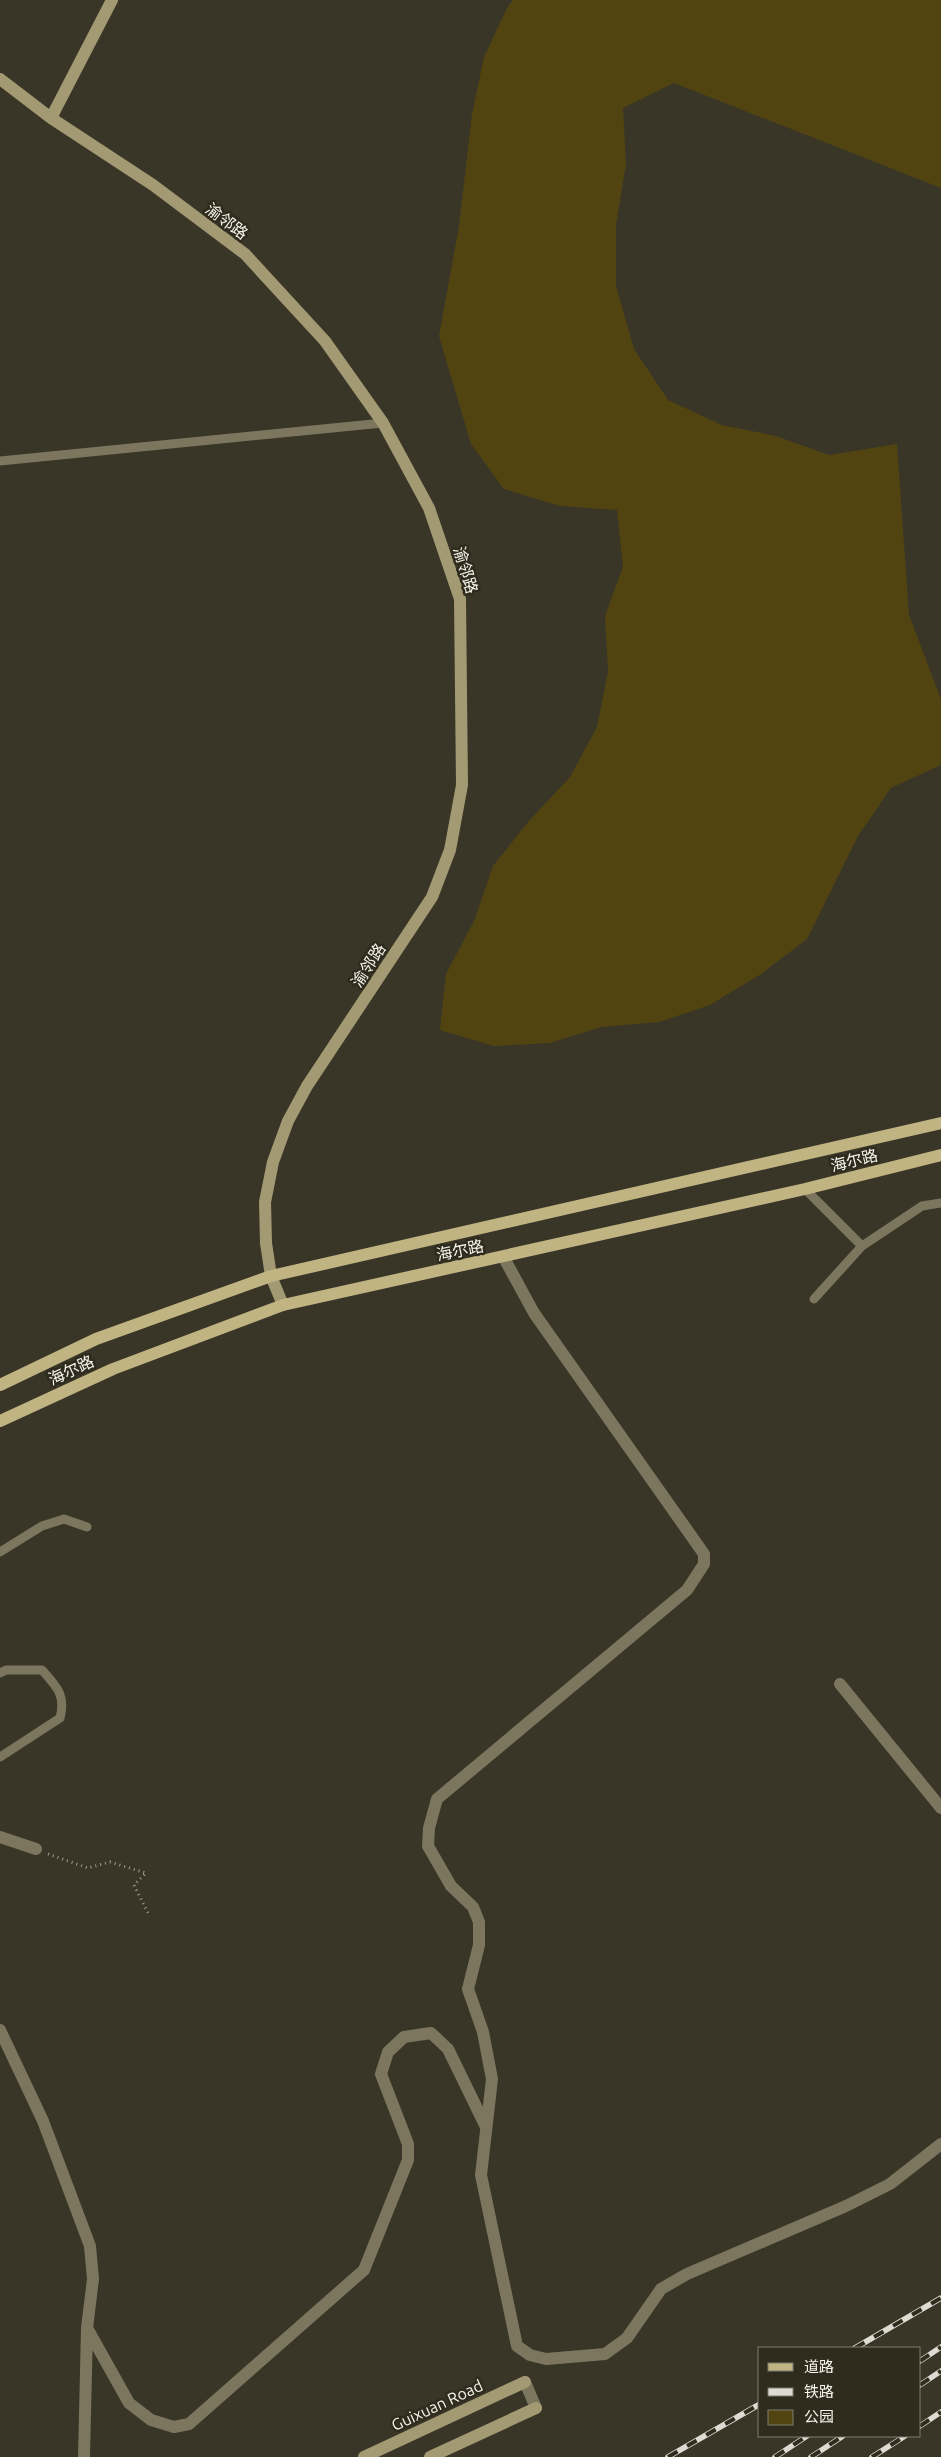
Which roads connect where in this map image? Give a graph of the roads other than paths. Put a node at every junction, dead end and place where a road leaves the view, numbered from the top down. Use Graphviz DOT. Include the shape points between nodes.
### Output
graph roads {
  1 [pos="112,0"];
  2 [pos="0,79"];
  3 [pos="51,118"];
  4 [pos="383,423"];
  5 [pos="0,461"];
  6 [pos="941,1123"];
  7 [pos="941,1155"];
  8 [pos="805,1189"];
  9 [pos="941,1203"];
  10 [pos="862,1246"];
  11 [pos="504,1258"];
  12 [pos="271,1276"];
  13 [pos="814,1299"];
  14 [pos="283,1305"];
  15 [pos="0,1385"];
  16 [pos="0,1421"];
  17 [pos="86,1527"];
  18 [pos="0,1552"];
  19 [pos="0,1673"];
  20 [pos="840,1684"];
  21 [pos="0,1757"];
  22 [pos="941,1808"];
  23 [pos="0,1837"];
  24 [pos="36,1849"];
  25 [pos="0,2030"];
  26 [pos="486,2127"];
  27 [pos="941,2144"];
  28 [pos="87,2328"];
  29 [pos="525,2382"];
  30 [pos="536,2408"];
  31 [pos="84,2457"];
  32 [pos="364,2457"];
  33 [pos="430,2457"];
  1 -- 3 [label="main road"];
  2 -- 3 [label="main road, 渝邻路"];
  3 -- 4 [label="main road, 渝邻路" via="153,184 244,254 325,341"];
  4 -- 5 [label="lane"];
  4 -- 12 [label="main road, 渝邻路" via="429,508 460,598 462,785 450,850 432,897 307,1086 288,1121 273,1162 265,1202"];
  6 -- 12 [label="main road, 海尔路"];
  7 -- 8 [label="main road, 海尔路"];
  8 -- 10 [label="lane"];
  8 -- 11 [label="main road, 海尔路"];
  9 -- 10 [label="lane" via="922,1206"];
  10 -- 13 [label="lane"];
  11 -- 14 [label="main road, 海尔路"];
  11 -- 26 [label="street" via="534,1313 704,1554 704,1564 686,1590 437,1799 428,1846 451,1886 473,1907 479,1922 479,1945 468,1989 483,2032 492,2079"];
  12 -- 14 [label="main road, 渝邻路"];
  12 -- 15 [label="main road, 海尔路" via="96,1339"];
  14 -- 16 [label="main road, 海尔路" via="112,1369"];
  17 -- 18 [label="lane" via="64,1519 42,1526"];
  19 -- 21 [label="lane" via="6,1670 42,1670 58,1687 63,1705 60,1718"];
  20 -- 22 [label="street"];
  23 -- 24 [label="street"];
  25 -- 28 [label="street" via="43,2121 90,2246 93,2279"];
  26 -- 27 [label="street" via="481,2175 517,2346 530,2355 546,2359 604,2354 627,2338 661,2289 687,2274 890,2184"];
  26 -- 28 [label="street" via="448,2049 430,2033 404,2037 388,2052 381,2074 408,2144 408,2160 364,2270 188,2424 174,2427 151,2420 129,2403"];
  28 -- 31 [label="street"];
  29 -- 30 [label="street"];
  29 -- 32 [label="main road, Guixuan Road"];
  30 -- 33 [label="main road"];
}
